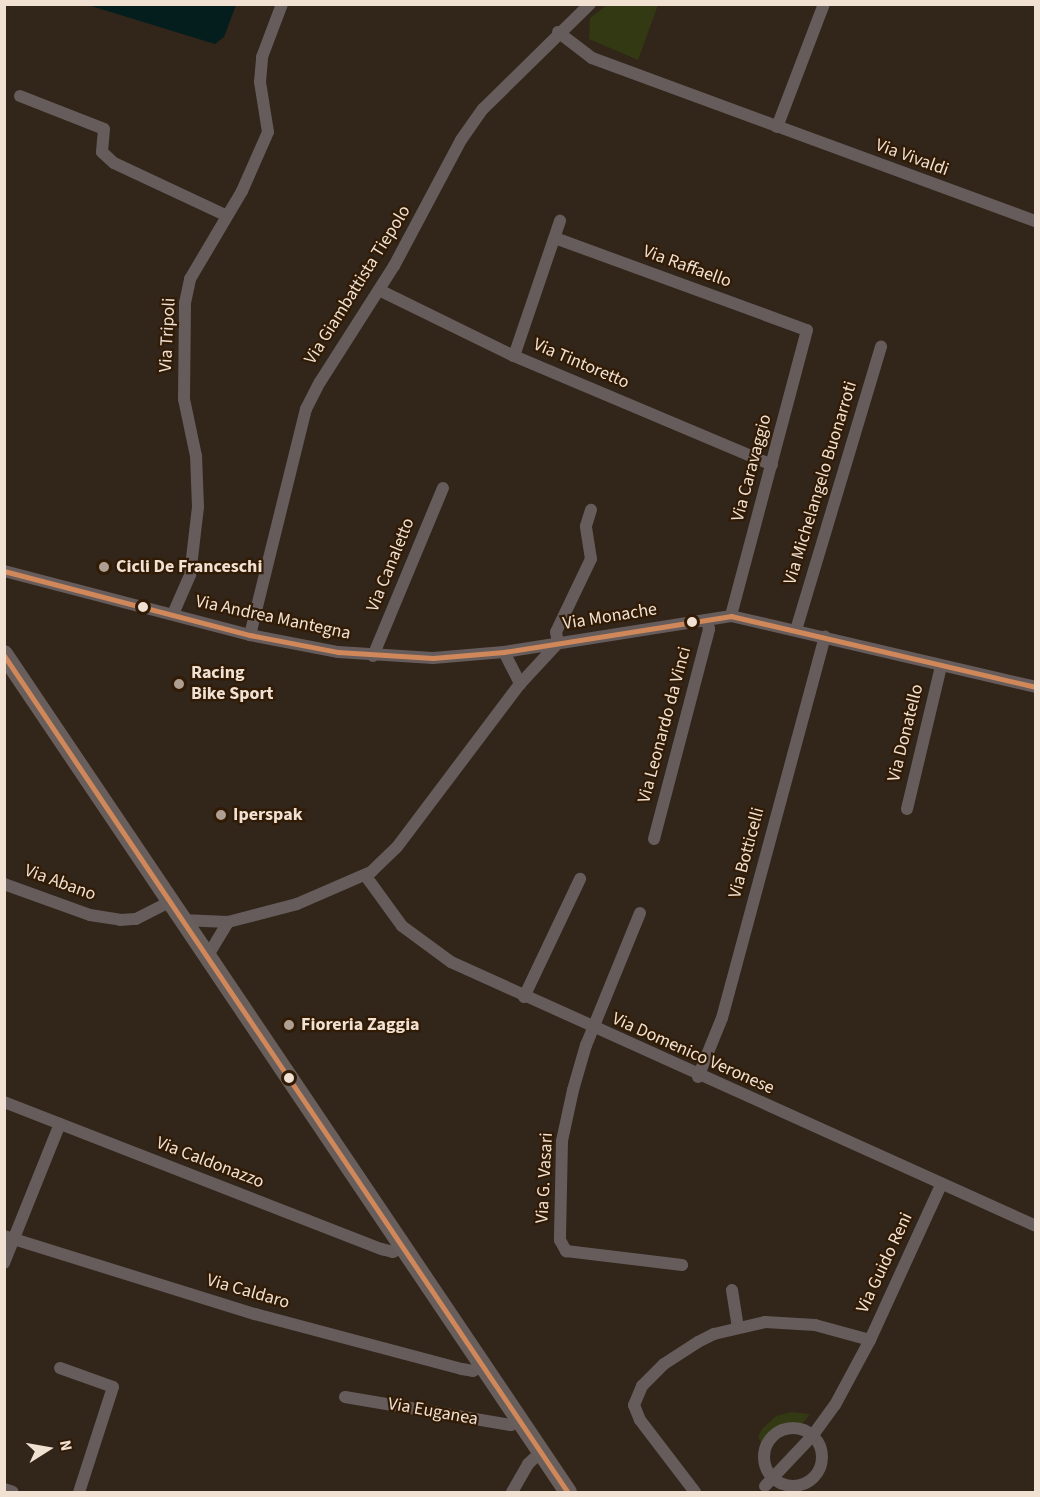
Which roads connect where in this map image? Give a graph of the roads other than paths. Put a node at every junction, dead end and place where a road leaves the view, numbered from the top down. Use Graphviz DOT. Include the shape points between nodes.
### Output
graph roads {
  1 [pos="282,4"];
  2 [pos="590,4"];
  3 [pos="824,4"];
  4 [pos="558,33"];
  5 [pos="20,96"];
  6 [pos="777,127"];
  7 [pos="225,215"];
  8 [pos="560,220"];
  9 [pos="1035,221"];
  10 [pos="555,238"];
  11 [pos="379,290"];
  12 [pos="807,330"];
  13 [pos="881,346"];
  14 [pos="514,356"];
  15 [pos="772,465"];
  16 [pos="443,488"];
  17 [pos="591,510"];
  18 [pos="4,571"];
  19 [pos="19,576"];
  20 [pos="4,580"];
  21 [pos="173,614"];
  22 [pos="731,616"];
  23 [pos="707,621"];
  24 [pos="796,630"];
  25 [pos="250,635"];
  26 [pos="825,637"];
  27 [pos="558,643"];
  28 [pos="504,652"];
  29 [pos="4,654"];
  30 [pos="373,656"];
  31 [pos="941,666"];
  32 [pos="520,684"];
  33 [pos="1035,687"];
  34 [pos="907,809"];
  35 [pos="654,838"];
  36 [pos="365,875"];
  37 [pos="580,879"];
  38 [pos="4,884"];
  39 [pos="170,902"];
  40 [pos="640,913"];
  41 [pos="182,920"];
  42 [pos="228,922"];
  43 [pos="207,957"];
  44 [pos="524,997"];
  45 [pos="593,1029"];
  46 [pos="698,1077"];
  47 [pos="4,1102"];
  48 [pos="60,1124"];
  49 [pos="941,1185"];
  50 [pos="1035,1226"];
  51 [pos="9,1238"];
  52 [pos="402,1248"];
  53 [pos="4,1263"];
  54 [pos="682,1265"];
  55 [pos="732,1290"];
  56 [pos="738,1327"];
  57 [pos="870,1340"];
  58 [pos="482,1365"];
  59 [pos="60,1368"];
  60 [pos="345,1397"];
  61 [pos="519,1421"];
  62 [pos="813,1436"];
  63 [pos="540,1453"];
  64 [pos="768,1481"];
  65 [pos="4,1489"];
  66 [pos="14,1492"];
  67 [pos="80,1492"];
  68 [pos="512,1492"];
  69 [pos="567,1492"];
  70 [pos="695,1492"];
  1 -- 7 [label="street, Via Tripoli" via="262,57 260,82 268,132 242,191"];
  2 -- 4 [label="street, Via Giambattista Tiepolo"];
  3 -- 6 [label="street"];
  4 -- 6 [label="street, Via Vivaldi" via="592,58"];
  4 -- 11 [label="street, Via Giambattista Tiepolo" via="483,109 466,132"];
  5 -- 7 [label="street" via="104,129 102,152 114,163"];
  6 -- 9 [label="street, Via Vivaldi"];
  7 -- 21 [label="street, Via Tripoli" via="190,279 185,303 184,399 196,456 198,507 190,575"];
  8 -- 10 [label="street"];
  10 -- 12 [label="street, Via Raffaello"];
  10 -- 14 [label="street"];
  11 -- 14 [label="street, Via Tintoretto"];
  11 -- 25 [label="street, Via Giambattista Tiepolo" via="306,409"];
  12 -- 15 [label="street, Via Caravaggio"];
  13 -- 24 [label="street, Via Michelangelo Buonarroti"];
  14 -- 15 [label="street, Via Tintoretto"];
  15 -- 22 [label="street, Via Caravaggio"];
  16 -- 30 [label="street, Via Canaletto"];
  17 -- 27 [label="street" via="586,525 591,559 556,632"];
  18 -- 19 [label="street, Via Andrea Mantegna"];
  19 -- 20 [label="street, Via Andrea Mantegna"];
  19 -- 21 [label="street, Via Andrea Mantegna"];
  21 -- 25 [label="street, Via Andrea Mantegna"];
  22 -- 23 [label="street, Via Monache"];
  22 -- 24 [label="street, Via Monache"];
  23 -- 27 [label="street, Via Monache"];
  23 -- 35 [label="street, Via Leonardo da Vinci" via="709,629"];
  24 -- 26 [label="street, Via Monache"];
  25 -- 30 [label="street, Via Andrea Mantegna"];
  26 -- 31 [label="street, Via Monache"];
  26 -- 46 [label="street, Via Botticelli" via="722,1018"];
  27 -- 28 [label="street, Via Andrea Mantegna"];
  27 -- 32 [label="street, Via Monache"];
  28 -- 30 [label="street, Via Andrea Mantegna" via="433,658"];
  28 -- 32 [label="street"];
  29 -- 39 [label="street, Via Euganea"];
  31 -- 33 [label="street, Via Monache"];
  31 -- 34 [label="street, Via Donatello"];
  32 -- 36 [label="street, Via Monache" via="397,847"];
  36 -- 42 [label="street, Via Monache" via="297,904"];
  36 -- 44 [label="street, Via Domenico Veronese" via="402,926 435,953"];
  37 -- 44 [label="street"];
  38 -- 39 [label="street, Via Abano" via="90,915 120,920 136,919"];
  39 -- 41 [label="street, Via Euganea"];
  40 -- 45 [label="street"];
  41 -- 42 [label="street, Via Monache"];
  41 -- 43 [label="street, Via Euganea"];
  42 -- 43 [label="street"];
  43 -- 52 [label="street, Via Euganea"];
  44 -- 45 [label="street, Via Domenico Veronese"];
  45 -- 46 [label="street, Via Domenico Veronese"];
  45 -- 54 [label="street, Via G. Vasari" via="562,1141 560,1240 566,1251"];
  46 -- 49 [label="street, Via Domenico Veronese"];
  47 -- 48 [label="street, Via Caldonazzo"];
  48 -- 51 [label="street"];
  48 -- 52 [label="street, Via Caldonazzo" via="382,1249 393,1252"];
  49 -- 50 [label="street, Via Domenico Veronese"];
  49 -- 57 [label="street, Via Guido Reni"];
  51 -- 53 [label="street"];
  51 -- 58 [label="street, Via Caldaro" via="255,1314 462,1369 473,1371"];
  52 -- 58 [label="street, Via Euganea"];
  55 -- 56 [label="street"];
  56 -- 57 [label="street, Via Guido Reni" via="794,1322"];
  56 -- 70 [label="street, Via Guido Reni" via="714,1334 664,1364 636,1396 640,1420"];
  57 -- 62 [label="street" via="843,1392"];
  58 -- 61 [label="street, Via Euganea"];
  59 -- 67 [label="street" via="113,1388"];
  60 -- 61 [label="street, Via Euganea" via="511,1425"];
  61 -- 63 [label="street, Via Euganea"];
  62 -- 64 [label="street"];
  62 -- 64 [label="street" via="795,1428 785,1429 769,1440 764,1459"];
  62 -- 64 [label="street" via="822,1452 814,1478 798,1486"];
  63 -- 68 [label="street" via="528,1464"];
  63 -- 69 [label="street, Via Euganea"];
  65 -- 66 [label="street"];
}
